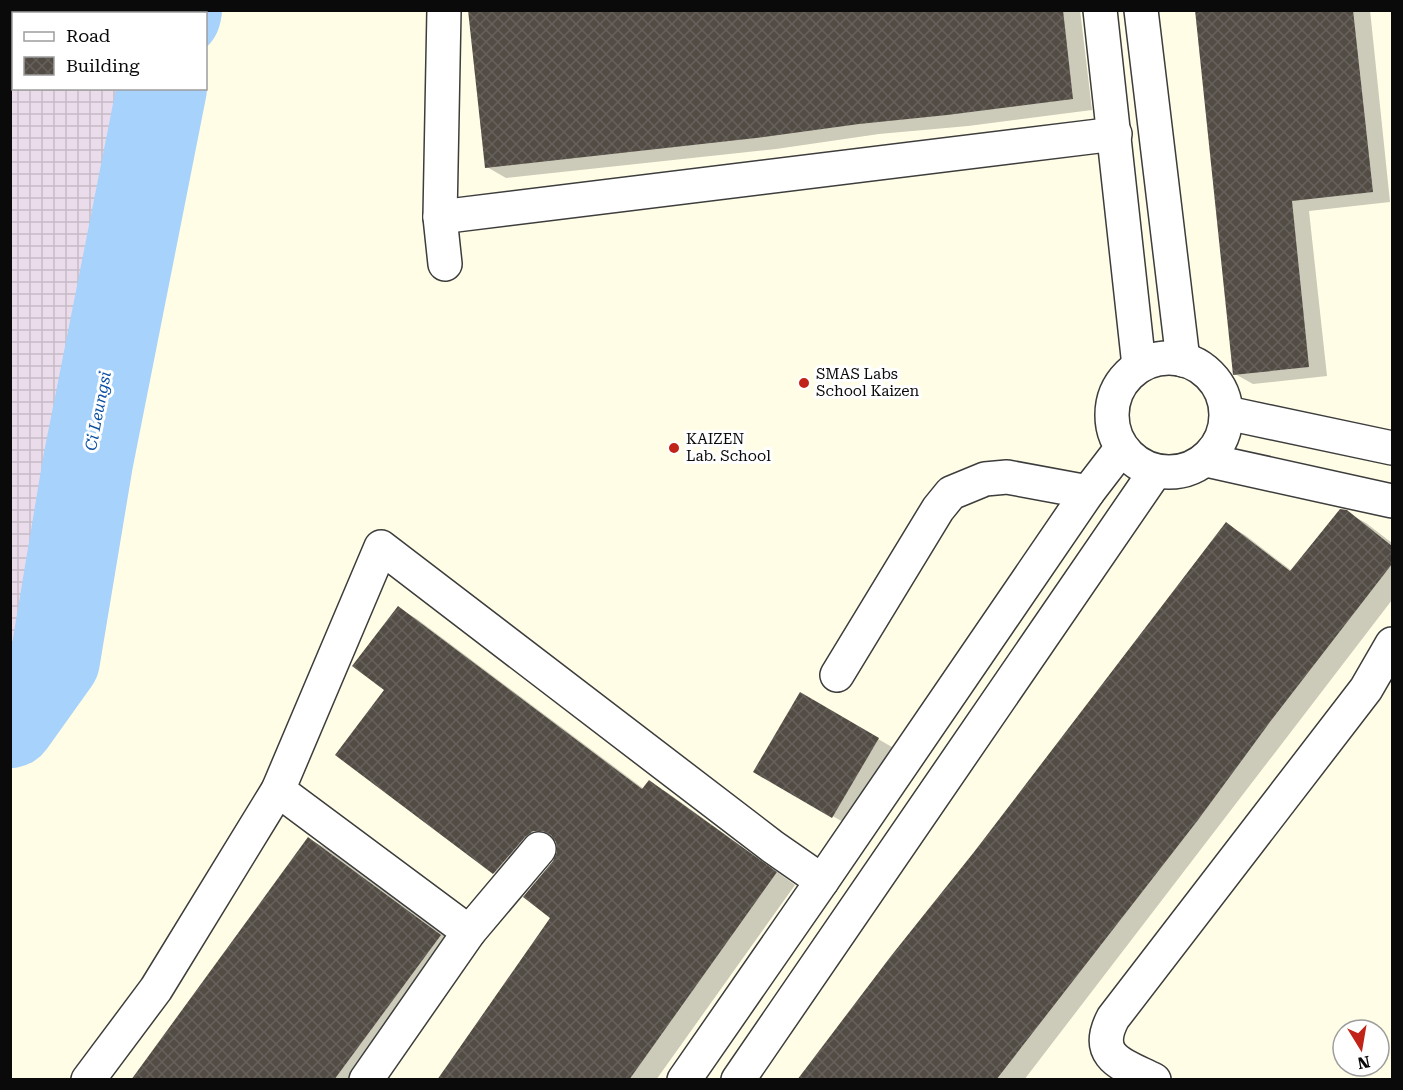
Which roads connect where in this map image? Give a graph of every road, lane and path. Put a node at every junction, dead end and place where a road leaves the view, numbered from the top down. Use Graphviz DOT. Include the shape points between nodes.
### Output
graph roads {
  1 [pos="444,10"];
  2 [pos="1100,10"];
  3 [pos="1141,10"];
  4 [pos="1115,134"];
  5 [pos="440,218"];
  6 [pos="445,264"];
  7 [pos="1183,360"];
  8 [pos="1139,366"];
  9 [pos="1227,413"];
  10 [pos="1392,448"];
  11 [pos="1121,449"];
  12 [pos="1206,460"];
  13 [pos="1155,472"];
  14 [pos="1088,492"];
  15 [pos="1392,501"];
  16 [pos="1392,644"];
  17 [pos="837,675"];
  18 [pos="278,790"];
  19 [pos="539,849"];
  20 [pos="822,881"];
  21 [pos="469,932"];
  22 [pos="88,1080"];
  23 [pos="366,1080"];
  24 [pos="684,1080"];
  25 [pos="738,1080"];
  26 [pos="1154,1080"];
  1 -- 5 [label="street"];
  2 -- 4 [label="street"];
  3 -- 7 [label="street"];
  4 -- 5 [label="street"];
  4 -- 8 [label="street"];
  5 -- 6 [label="street"];
  7 -- 8 [label="street" via="1160,359"];
  7 -- 9 [label="street" via="1205,371 1220,390"];
  8 -- 11 [label="street" via="1122,381 1112,404 1112,427"];
  9 -- 10 [label="street"];
  9 -- 12 [label="street" via="1221,439"];
  11 -- 13 [label="street"];
  11 -- 14 [label="street"];
  12 -- 13 [label="street" via="1182,472"];
  12 -- 15 [label="street"];
  13 -- 25 [label="street"];
  14 -- 17 [label="street" via="1007,477 985,479 951,493"];
  14 -- 20 [label="street"];
  16 -- 26 [label="street" via="1366,689 1113,1018 1105,1037 1113,1060"];
  18 -- 20 [label="street" via="381,547"];
  18 -- 21 [label="street"];
  18 -- 22 [label="street" via="156,989"];
  19 -- 21 [label="street"];
  20 -- 24 [label="street"];
  21 -- 23 [label="street"];
}
